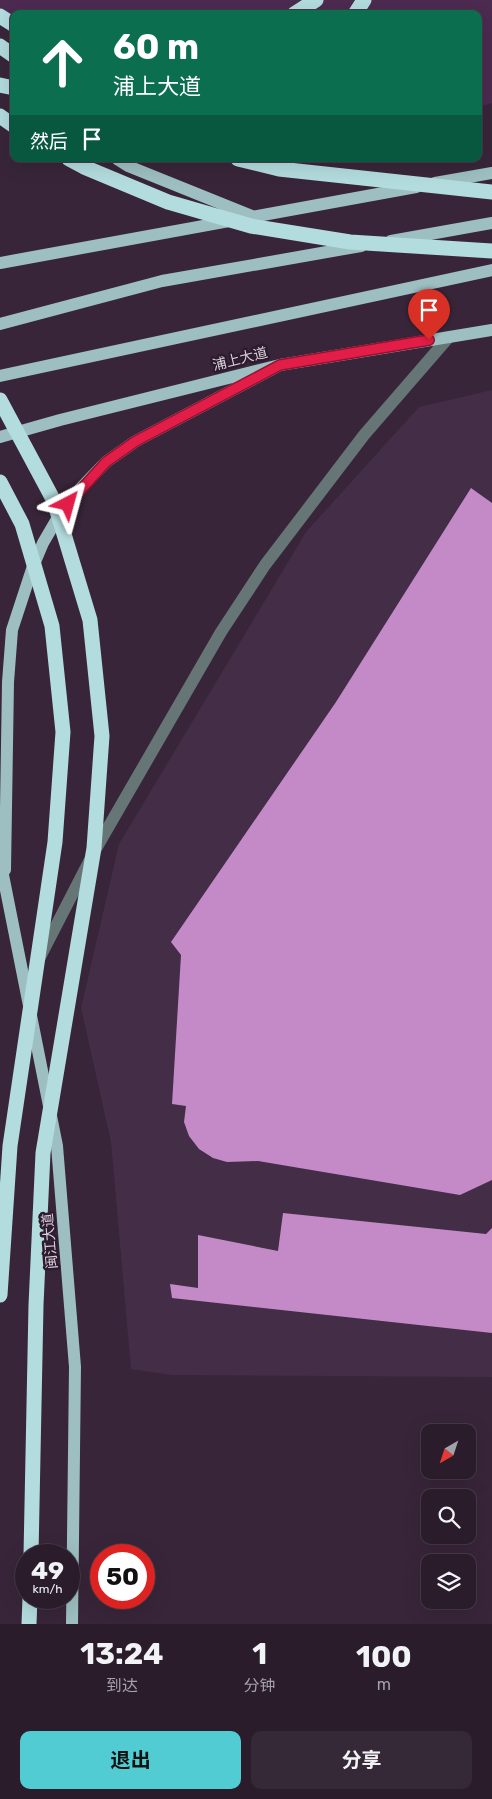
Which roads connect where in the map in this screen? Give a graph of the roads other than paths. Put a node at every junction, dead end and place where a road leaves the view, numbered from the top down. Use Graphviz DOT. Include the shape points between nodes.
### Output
graph roads {
  1 [pos="316,0"];
  2 [pos="300,10"];
  3 [pos="75,162"];
  4 [pos="122,162"];
  5 [pos="250,162"];
  6 [pos="492,173"];
  7 [pos="492,192"];
  8 [pos="252,216"];
  9 [pos="492,223"];
  10 [pos="492,251"];
  11 [pos="0,263"];
  12 [pos="492,270"];
  13 [pos="0,324"];
  14 [pos="492,330"];
  15 [pos="448,338"];
  16 [pos="280,365"];
  17 [pos="0,376"];
  18 [pos="0,400"];
  19 [pos="0,437"];
  20 [pos="0,482"];
  21 [pos="0,860"];
  22 [pos="5,888"];
  23 [pos="26,983"];
  24 [pos="0,1296"];
  25 [pos="31,1544"];
  26 [pos="30,1609"];
  27 [pos="29,1624"];
  28 [pos="72,1624"];
  1 -- 2 [label="highway"];
  3 -- 10 [label="highway" via="168,202 251,226 350,242"];
  4 -- 8 [label="main road"];
  5 -- 7 [label="highway" via="279,169"];
  6 -- 8 [label="main road"];
  8 -- 11 [label="main road"];
  9 -- 13 [label="main road" via="162,281"];
  12 -- 17 [label="main road"];
  14 -- 15 [label="main road, 浦上大道"];
  15 -- 16 [label="main road, 浦上大道"];
  15 -- 23 [label="lane" via="364,435 265,565 221,632 94,852"];
  16 -- 19 [label="main road, 浦上大道"];
  16 -- 22 [label="main road" via="143,437 106,462 80,489 43,544 20,602 10,646"];
  18 -- 25 [label="highway" via="54,501 90,620 102,736 94,848 43,1153"];
  20 -- 24 [label="highway" via="22,524 52,626 63,732 55,842 10,1146"];
  21 -- 22 [label="main road, 闽江大道"];
  22 -- 23 [label="main road, 闽江大道"];
  23 -- 28 [label="main road, 闽江大道" via="57,1146 68,1263 75,1367"];
  26 -- 27 [label="highway"];
}
